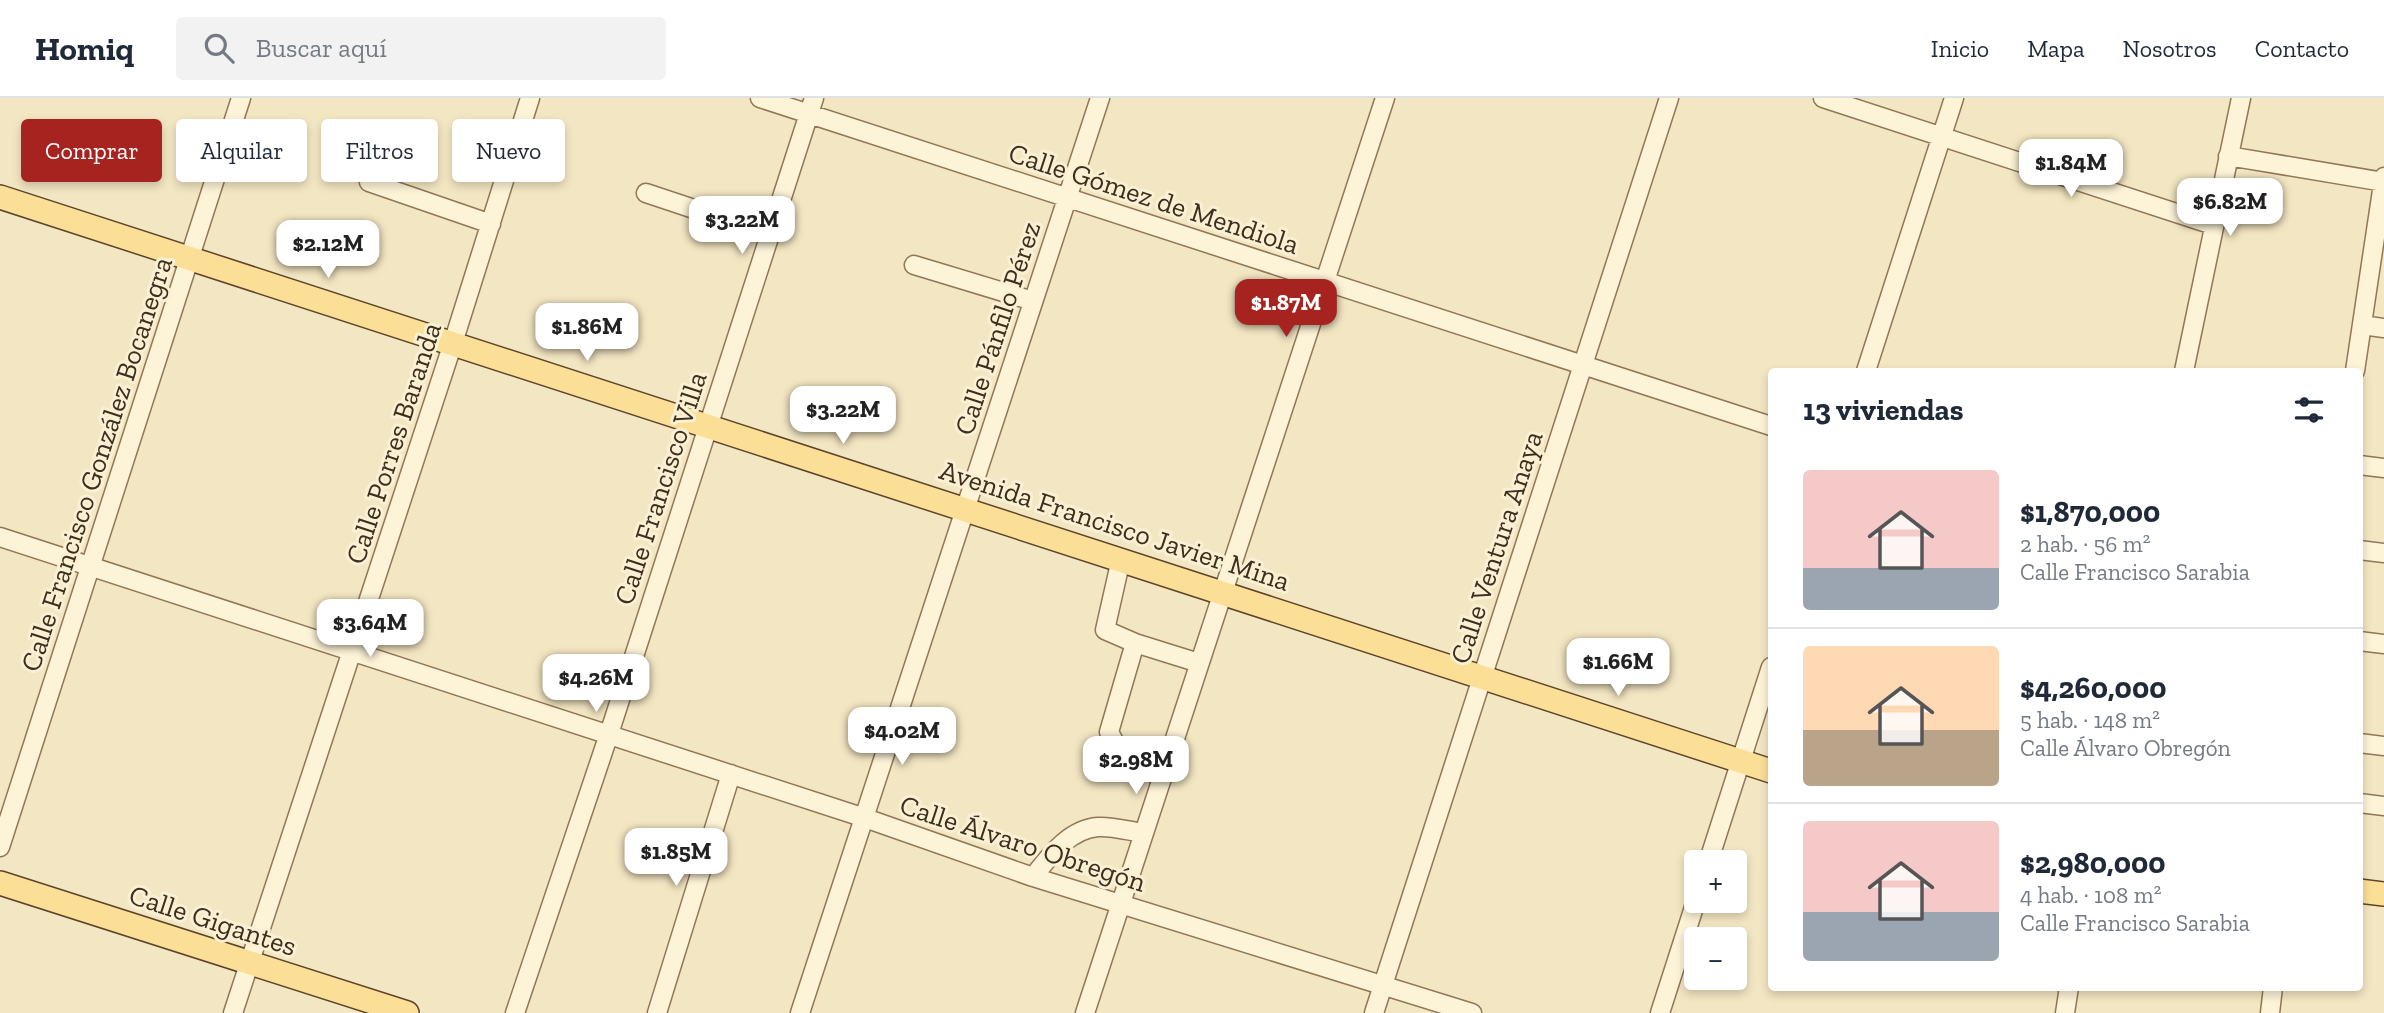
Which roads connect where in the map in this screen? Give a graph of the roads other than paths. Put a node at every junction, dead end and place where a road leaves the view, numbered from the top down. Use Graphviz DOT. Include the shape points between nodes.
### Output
graph roads {
  1 [pos="242,98"];
  2 [pos="530,98"];
  3 [pos="760,98"];
  4 [pos="1100,98"];
  5 [pos="1385,98"];
  6 [pos="1670,98"];
  7 [pos="1823,98"];
  8 [pos="1954,98"];
  9 [pos="2241,98"];
  10 [pos="812,106"];
  11 [pos="1941,136"];
  12 [pos="2228,156"];
  13 [pos="2384,180"];
  14 [pos="369,182"];
  15 [pos="646,193"];
  16 [pos="0,197"];
  17 [pos="1067,197"];
  18 [pos="491,224"];
  19 [pos="2213,225"];
  20 [pos="769,234"];
  21 [pos="190,258"];
  22 [pos="914,265"];
  23 [pos="1325,281"];
  24 [pos="1033,301"];
  25 [pos="2362,325"];
  26 [pos="2384,328"];
  27 [pos="453,343"];
  28 [pos="1583,364"];
  29 [pos="1867,368"];
  30 [pos="2185,368"];
  31 [pos="2355,368"];
  32 [pos="707,425"];
  33 [pos="1768,425"];
  34 [pos="2363,465"];
  35 [pos="2384,468"];
  36 [pos="966,509"];
  37 [pos="0,537"];
  38 [pos="2363,550"];
  39 [pos="2384,553"];
  40 [pos="1121,559"];
  41 [pos="92,564"];
  42 [pos="1223,592"];
  43 [pos="2363,641"];
  44 [pos="1135,643"];
  45 [pos="2384,644"];
  46 [pos="353,650"];
  47 [pos="1199,663"];
  48 [pos="1482,675"];
  49 [pos="1768,676"];
  50 [pos="609,734"];
  51 [pos="2363,743"];
  52 [pos="2384,746"];
  53 [pos="1740,762"];
  54 [pos="1768,770"];
  55 [pos="731,774"];
  56 [pos="1162,779"];
  57 [pos="2363,803"];
  58 [pos="2384,806"];
  59 [pos="865,818"];
  60 [pos="1143,833"];
  61 [pos="0,847"];
  62 [pos="1712,850"];
  63 [pos="1033,877"];
  64 [pos="0,883"];
  65 [pos="2363,891"];
  66 [pos="2384,894"];
  67 [pos="1121,902"];
  68 [pos="1692,913"];
  69 [pos="248,962"];
  70 [pos="1382,984"];
  71 [pos="2068,991"];
  72 [pos="2273,991"];
  73 [pos="233,1013"];
  74 [pos="407,1013"];
  75 [pos="515,1013"];
  76 [pos="657,1013"];
  77 [pos="800,1013"];
  78 [pos="1084,1013"];
  79 [pos="1374,1013"];
  80 [pos="1472,1013"];
  81 [pos="1660,1013"];
  82 [pos="2065,1013"];
  83 [pos="2270,1013"];
  1 -- 21 [label="street, Calle Francisco González Bocanegra"];
  2 -- 18 [label="street, Calle Porres Baranda"];
  3 -- 10 [label="street, Calle Gómez de Mendiola"];
  4 -- 17 [label="street, Calle Pánfilo Pérez"];
  5 -- 23 [label="street"];
  6 -- 28 [label="street, Calle Ventura Anaya"];
  7 -- 11 [label="street"];
  8 -- 11 [label="street"];
  9 -- 12 [label="street"];
  10 -- 17 [label="street, Calle Gómez de Mendiola"];
  10 -- 20 [label="street, Calle Francisco Villa"];
  11 -- 19 [label="street"];
  11 -- 29 [label="street"];
  12 -- 13 [label="street"];
  12 -- 19 [label="street"];
  13 -- 25 [label="street"];
  14 -- 18 [label="street"];
  15 -- 20 [label="street"];
  16 -- 21 [label="main road, Avenida Francisco Javier Mina"];
  17 -- 23 [label="street, Calle Gómez de Mendiola"];
  17 -- 24 [label="street, Calle Pánfilo Pérez"];
  18 -- 27 [label="street, Calle Porres Baranda"];
  19 -- 30 [label="street"];
  20 -- 32 [label="street, Calle Francisco Villa"];
  21 -- 27 [label="main road, Avenida Francisco Javier Mina"];
  21 -- 41 [label="street, Calle Francisco González Bocanegra"];
  22 -- 24 [label="street"];
  23 -- 28 [label="street, Calle Gómez de Mendiola"];
  23 -- 42 [label="street"];
  24 -- 36 [label="street, Calle Pánfilo Pérez"];
  25 -- 26 [label="street"];
  25 -- 31 [label="street"];
  27 -- 32 [label="main road, Avenida Francisco Javier Mina"];
  27 -- 46 [label="street, Calle Porres Baranda"];
  28 -- 33 [label="street, Calle Gómez de Mendiola"];
  28 -- 48 [label="street, Calle Ventura Anaya"];
  32 -- 36 [label="main road, Avenida Francisco Javier Mina"];
  32 -- 50 [label="street, Calle Francisco Villa"];
  34 -- 35 [label="street"];
  36 -- 40 [label="main road, Avenida Francisco Javier Mina"];
  36 -- 59 [label="street, Calle Pánfilo Pérez"];
  37 -- 41 [label="street, Calle Álvaro Obregón"];
  38 -- 39 [label="street"];
  40 -- 42 [label="main road, Avenida Francisco Javier Mina"];
  40 -- 44 [label="street" via="1105,630"];
  41 -- 46 [label="street, Calle Álvaro Obregón"];
  41 -- 61 [label="street, Calle Francisco González Bocanegra"];
  42 -- 47 [label="street"];
  42 -- 48 [label="main road, Avenida Francisco Javier Mina"];
  43 -- 45 [label="street"];
  44 -- 47 [label="street"];
  44 -- 56 [label="street" via="1109,732 1117,747"];
  46 -- 50 [label="street, Calle Álvaro Obregón"];
  46 -- 69 [label="street, Calle Porres Baranda"];
  47 -- 56 [label="street"];
  48 -- 53 [label="main road, Avenida Francisco Javier Mina"];
  48 -- 70 [label="street, Calle Ventura Anaya"];
  49 -- 53 [label="street"];
  50 -- 55 [label="street, Calle Álvaro Obregón"];
  50 -- 75 [label="street, Calle Francisco Villa"];
  51 -- 52 [label="street"];
  53 -- 54 [label="main road, Avenida Francisco Javier Mina"];
  53 -- 62 [label="street"];
  55 -- 59 [label="street, Calle Álvaro Obregón"];
  55 -- 76 [label="street"];
  56 -- 60 [label="street"];
  57 -- 58 [label="street"];
  59 -- 63 [label="street, Calle Álvaro Obregón"];
  59 -- 77 [label="street, Calle Pánfilo Pérez"];
  60 -- 63 [label="street" via="1098,827 1080,832 1055,850"];
  60 -- 67 [label="street"];
  63 -- 67 [label="street, Calle Álvaro Obregón"];
  64 -- 69 [label="main road, Calle Gigantes"];
  65 -- 66 [label="main road"];
  67 -- 70 [label="street, Calle Álvaro Obregón"];
  67 -- 78 [label="street"];
  68 -- 81 [label="street"];
  69 -- 73 [label="street, Calle Porres Baranda"];
  69 -- 74 [label="main road, Calle Gigantes"];
  70 -- 79 [label="street, Calle Ventura Anaya"];
  70 -- 80 [label="street, Calle Álvaro Obregón"];
  71 -- 82 [label="street"];
  72 -- 83 [label="street"];
}
